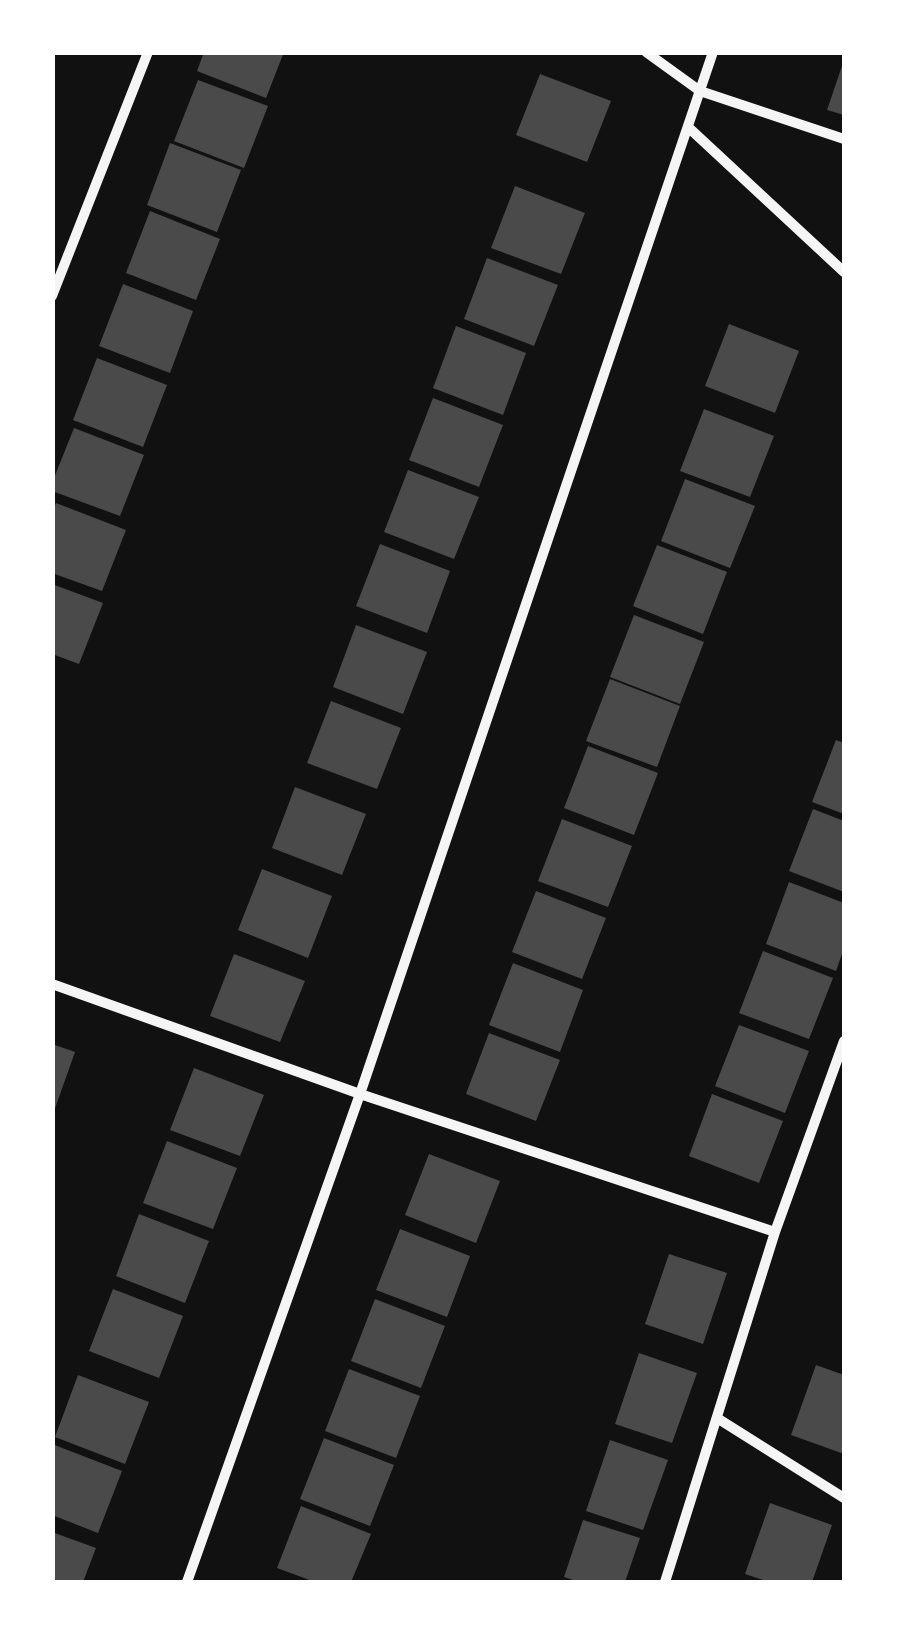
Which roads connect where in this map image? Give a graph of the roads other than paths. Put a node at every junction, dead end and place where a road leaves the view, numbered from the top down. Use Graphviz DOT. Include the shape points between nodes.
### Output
graph roads {
  1 [pos="148,52"];
  2 [pos="646,52"];
  3 [pos="713,52"];
  4 [pos="700,91"];
  5 [pos="688,126"];
  6 [pos="844,139"];
  7 [pos="844,272"];
  8 [pos="52,296"];
  9 [pos="52,984"];
  10 [pos="844,1041"];
  11 [pos="360,1094"];
  12 [pos="776,1232"];
  13 [pos="716,1418"];
  14 [pos="844,1498"];
  15 [pos="187,1582"];
  16 [pos="665,1582"];
  1 -- 8 [label="street"];
  2 -- 4 [label="street"];
  3 -- 4 [label="street"];
  4 -- 5 [label="street"];
  4 -- 6 [label="street"];
  5 -- 7 [label="street"];
  5 -- 11 [label="street"];
  9 -- 11 [label="street"];
  10 -- 12 [label="street"];
  11 -- 12 [label="street"];
  11 -- 15 [label="street"];
  12 -- 13 [label="street"];
  13 -- 14 [label="street"];
  13 -- 16 [label="street"];
}
